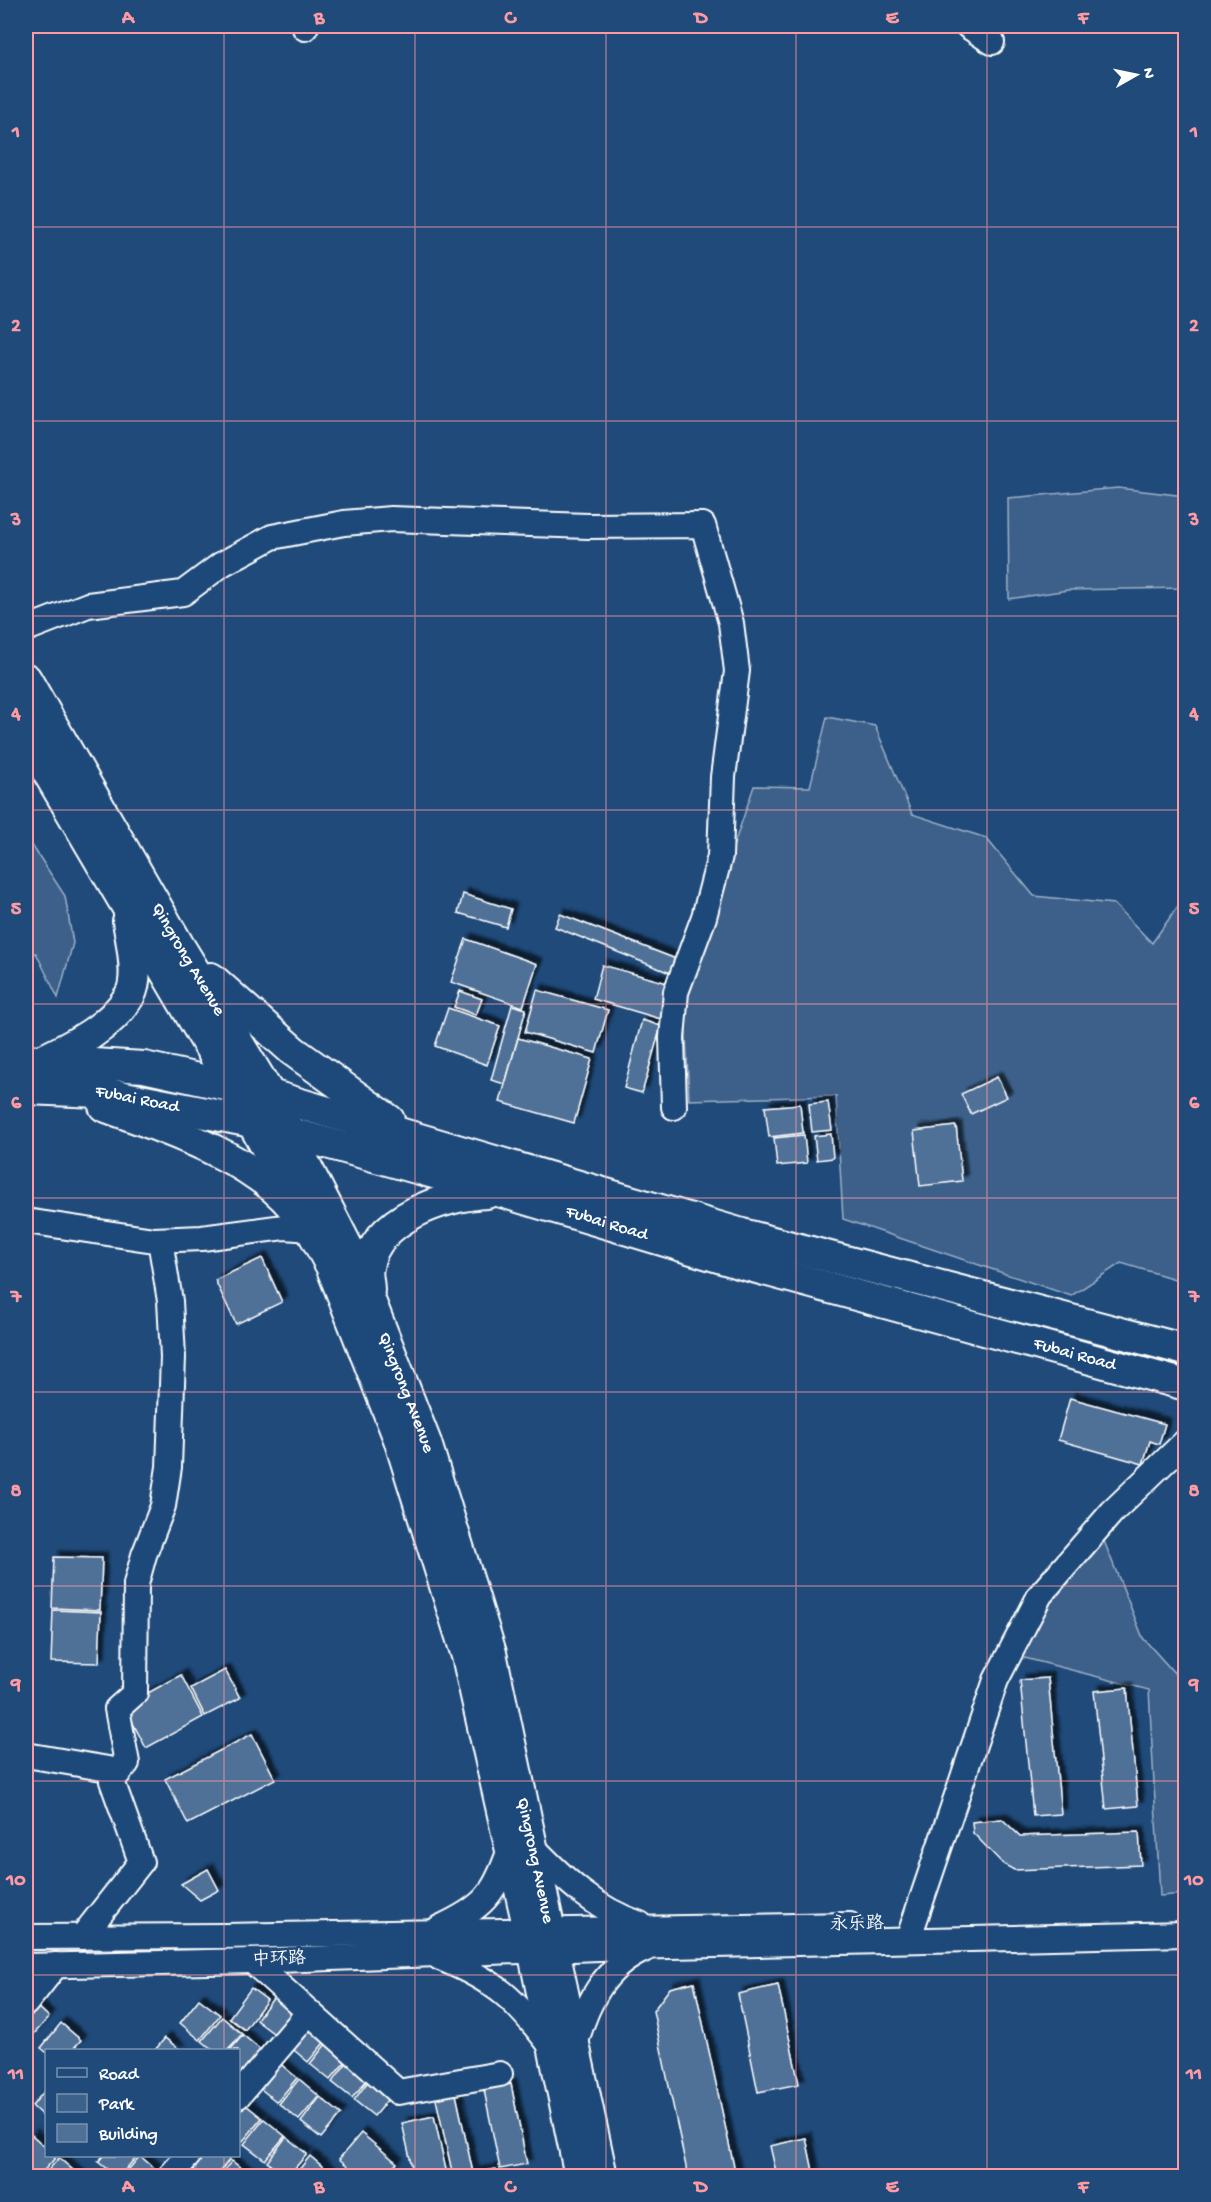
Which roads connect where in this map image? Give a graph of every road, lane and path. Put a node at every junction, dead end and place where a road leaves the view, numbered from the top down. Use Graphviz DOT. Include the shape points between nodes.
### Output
graph roads {
  1 [pos="968,26"];
  2 [pos="992,42"];
  3 [pos="26,629"];
  4 [pos="26,679"];
  5 [pos="26,735"];
  6 [pos="125,903"];
  7 [pos="178,944"];
  8 [pos="34,1060"];
  9 [pos="233,1087"];
  10 [pos="39,1089"];
  11 [pos="270,1095"];
  12 [pos="674,1107"];
  13 [pos="252,1122"];
  14 [pos="288,1132"];
  15 [pos="428,1142"];
  16 [pos="505,1193"];
  17 [pos="26,1221"];
  18 [pos="310,1227"];
  19 [pos="160,1240"];
  20 [pos="370,1299"];
  21 [pos="1185,1350"];
  22 [pos="1185,1385"];
  23 [pos="1185,1442"];
  24 [pos="26,1755"];
  25 [pos="120,1771"];
  26 [pos="521,1848"];
  27 [pos="1185,1917"];
  28 [pos="911,1932"];
  29 [pos="1185,1934"];
  30 [pos="26,1937"];
  31 [pos="82,1937"];
  32 [pos="653,1937"];
  33 [pos="542,1940"];
  34 [pos="432,1943"];
  35 [pos="252,1961"];
  36 [pos="56,1965"];
  37 [pos="26,1966"];
  38 [pos="26,2003"];
  39 [pos="309,2012"];
  40 [pos="564,2047"];
  41 [pos="500,2074"];
  42 [pos="240,2094"];
  43 [pos="187,2157"];
  44 [pos="170,2176"];
  45 [pos="580,2176"];
  46 [pos="602,2176"];
  1 -- 2 [label="street"];
  3 -- 12 [label="street" via="88,605 183,593 222,564 272,537 344,523 391,519 588,526 703,525 731,623 736,671 723,777 720,856 704,917 676,992 672,1038"];
  4 -- 7 [label="main road, Qingrong Avenue"];
  5 -- 6 [label="main road, Qingrong Avenue"];
  6 -- 8 [label="main road" via="134,959 131,993 103,1025 77,1044"];
  6 -- 9 [label="main road, Qingrong Avenue"];
  7 -- 11 [label="main road, Qingrong Avenue"];
  7 -- 15 [label="main road" via="244,1010 293,1051 374,1112"];
  8 -- 9 [label="main road, Fubai Road" via="144,1067"];
  9 -- 11 [label="main road, Fubai Road"];
  9 -- 13 [label="main road, Qingrong Avenue"];
  10 -- 13 [label="main road, Fubai Road" via="99,1092"];
  10 -- 18 [label="main road" via="145,1121 203,1145 282,1195"];
  11 -- 14 [label="main road, Qingrong Avenue"];
  11 -- 15 [label="main road, Fubai Road"];
  13 -- 14 [label="main road, Fubai Road"];
  13 -- 18 [label="main road, Qingrong Avenue"];
  14 -- 16 [label="main road, Fubai Road"];
  14 -- 20 [label="main road, Qingrong Avenue"];
  15 -- 21 [label="main road, Fubai Road" via="742,1234"];
  16 -- 20 [label="main road" via="450,1197 407,1216 381,1239 368,1266"];
  16 -- 22 [label="main road, Fubai Road" via="746,1265"];
  17 -- 19 [label="street"];
  18 -- 19 [label="street"];
  18 -- 26 [label="main road, Qingrong Avenue" via="331,1266 399,1439"];
  19 -- 25 [label="street" via="170,1301 173,1357 169,1467 163,1506 136,1584 135,1693 117,1709 127,1763"];
  20 -- 26 [label="main road, Qingrong Avenue" via="426,1443 491,1653"];
  23 -- 28 [label="street" via="1112,1512 1041,1595 996,1680"];
  24 -- 25 [label="street"];
  25 -- 31 [label="street" via="112,1781 141,1862"];
  26 -- 32 [label="street" via="592,1901"];
  26 -- 33 [label="main road, Qingrong Avenue"];
  26 -- 34 [label="street" via="488,1899"];
  27 -- 28 [label="street, 永乐路"];
  28 -- 29 [label="street, 永乐路"];
  28 -- 32 [label="street, 永乐路"];
  30 -- 31 [label="street, 中环路"];
  31 -- 34 [label="street, 中环路"];
  32 -- 33 [label="street, 永乐路"];
  32 -- 40 [label="street" via="615,1967"];
  33 -- 34 [label="street, 中环路"];
  33 -- 40 [label="main road, Qingrong Avenue"];
  34 -- 35 [label="street, 中环路"];
  34 -- 40 [label="street" via="508,1994"];
  35 -- 36 [label="street, 中环路"];
  35 -- 39 [label="street"];
  36 -- 37 [label="street, 中环路"];
  36 -- 38 [label="street"];
  39 -- 41 [label="street" via="398,2092"];
  39 -- 42 [label="street"];
  40 -- 45 [label="main road, Qingrong Avenue"];
  40 -- 46 [label="main road, Qingrong Avenue"];
  43 -- 44 [label="street"];
}
